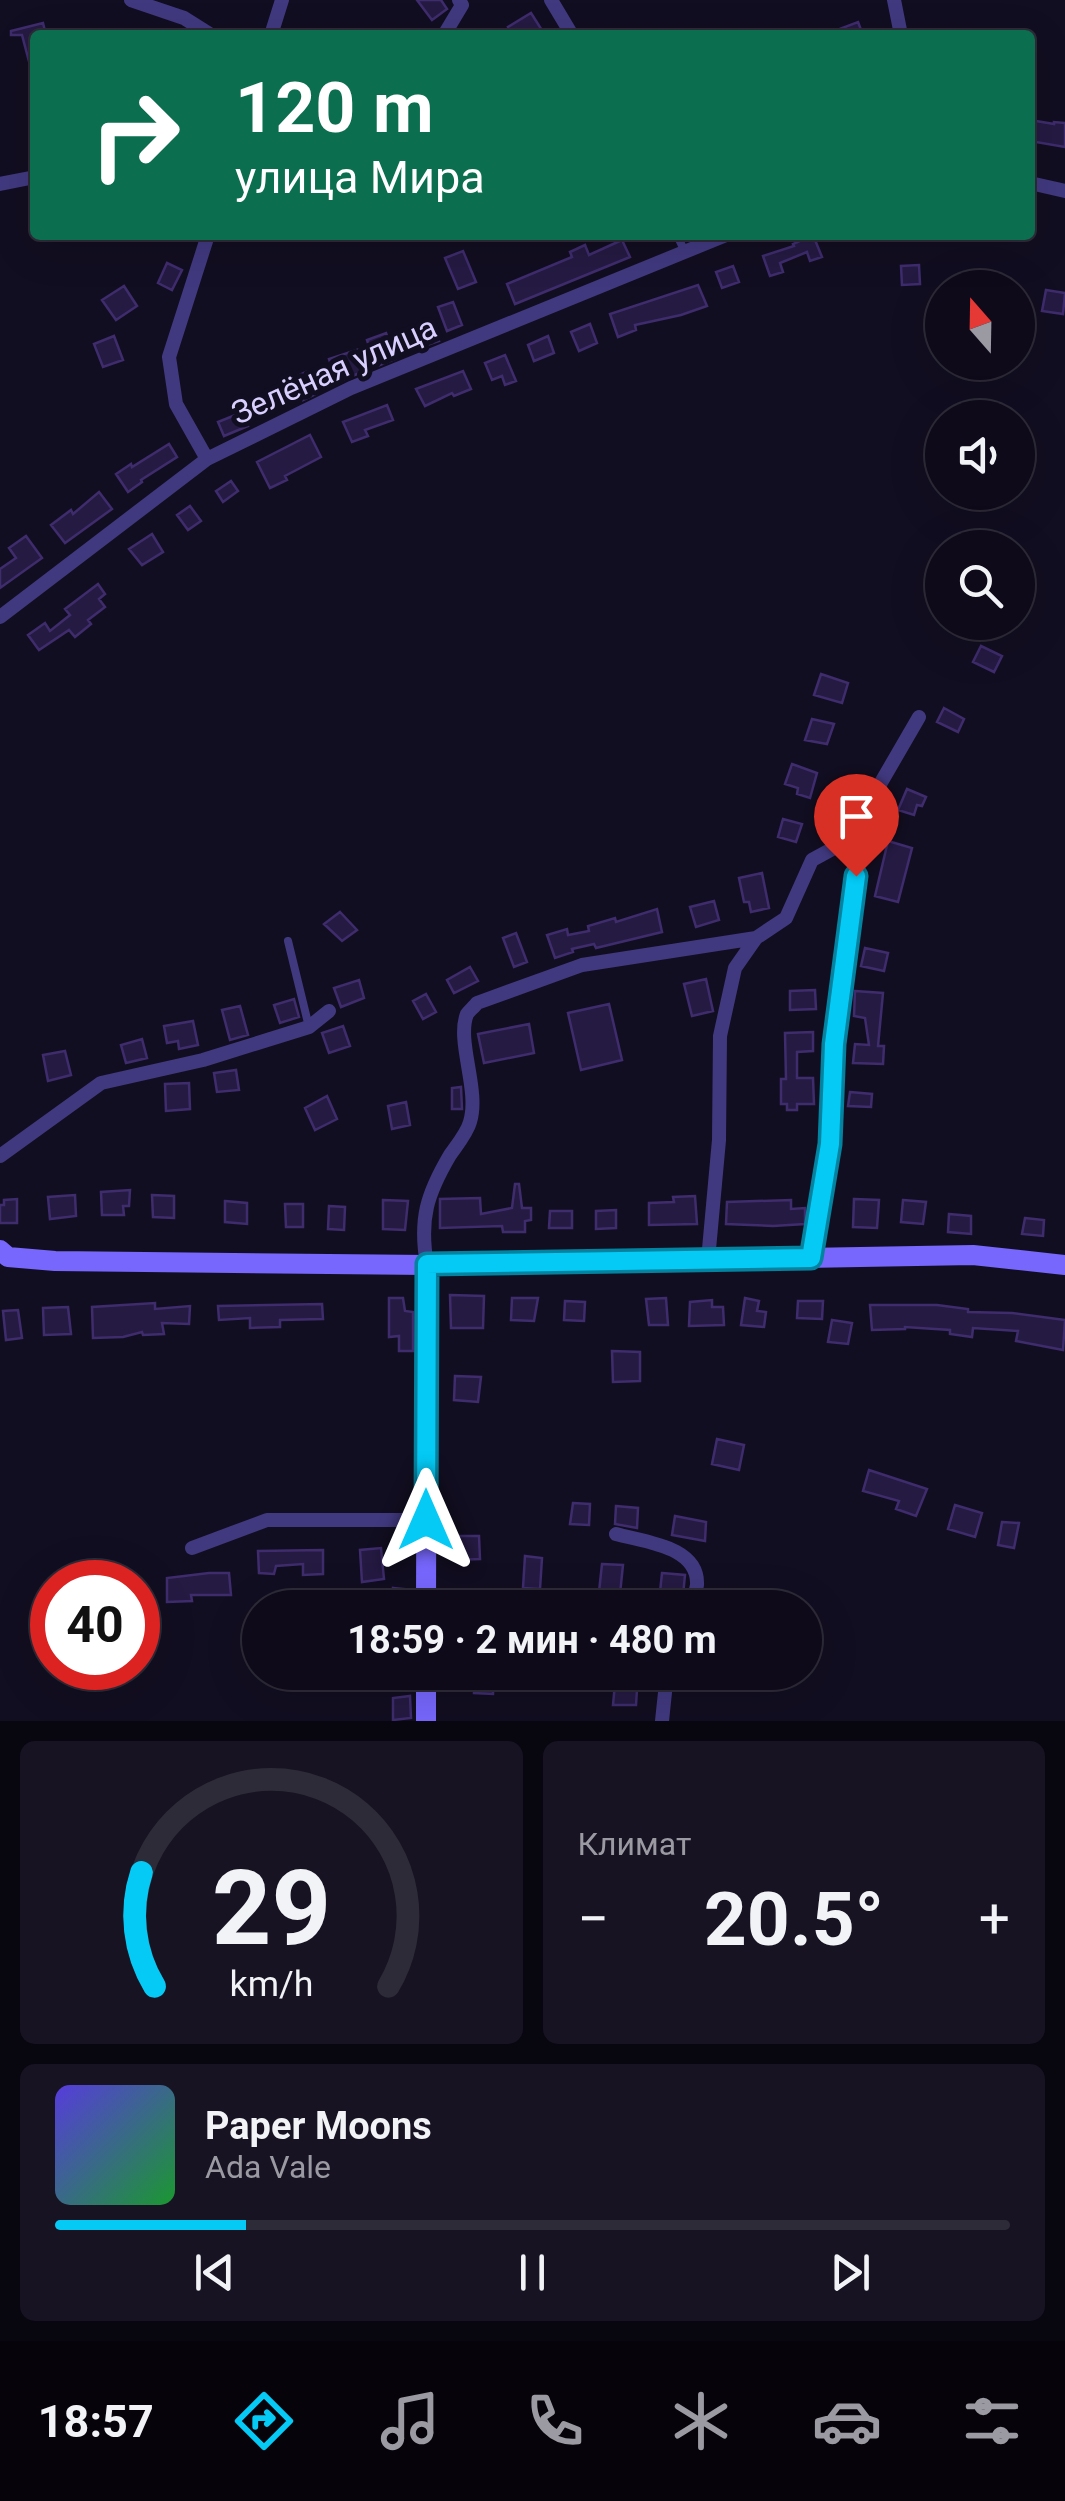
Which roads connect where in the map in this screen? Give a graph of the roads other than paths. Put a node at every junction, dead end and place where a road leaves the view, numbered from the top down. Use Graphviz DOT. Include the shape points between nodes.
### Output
graph roads {
  1 [pos="130,0"];
  2 [pos="282,0"];
  3 [pos="459,0"];
  4 [pos="550,0"];
  5 [pos="894,0"];
  6 [pos="203,30"];
  7 [pos="273,30"];
  8 [pos="447,30"];
  9 [pos="569,30"];
  10 [pos="900,30"];
  11 [pos="30,178"];
  12 [pos="1035,183"];
  13 [pos="0,184"];
  14 [pos="1065,191"];
  15 [pos="206,240"];
  16 [pos="680,240"];
  17 [pos="714,240"];
  18 [pos="686,252"];
  19 [pos="206,459"];
  20 [pos="0,617"];
  21 [pos="920,717"];
  22 [pos="869,818"];
  23 [pos="756,938"];
  24 [pos="288,941"];
  25 [pos="329,1012"];
  26 [pos="309,1026"];
  27 [pos="0,1156"];
  28 [pos="4,1253"];
  29 [pos="811,1258"];
  30 [pos="708,1260"];
  31 [pos="427,1264"];
  32 [pos="1065,1266"];
  33 [pos="426,1520"];
  34 [pos="616,1534"];
  35 [pos="192,1548"];
  36 [pos="426,1590"];
  37 [pos="695,1590"];
  38 [pos="426,1690"];
  39 [pos="665,1690"];
  40 [pos="426,1721"];
  41 [pos="662,1721"];
  1 -- 6 [label="street"];
  2 -- 7 [label="street"];
  3 -- 8 [label="street"];
  4 -- 9 [label="street"];
  5 -- 10 [label="street"];
  11 -- 13 [label="street"];
  12 -- 14 [label="street"];
  15 -- 19 [label="street" via="170,358 176,404"];
  16 -- 18 [label="lane"];
  17 -- 18 [label="street, Зелёная улица"];
  18 -- 19 [label="street, Зелёная улица" via="351,388"];
  19 -- 20 [label="street, Зелёная улица"];
  21 -- 22 [label="street" via="879,786"];
  22 -- 23 [label="street" via="845,842 812,860 786,918"];
  22 -- 29 [label="street" via="848,934 830,1144"];
  23 -- 30 [label="street" via="736,968 720,1036"];
  23 -- 31 [label="street" via="582,965 467,1013 470,1123 434,1183 424,1214"];
  24 -- 26 [label="lane"];
  25 -- 26 [label="street"];
  26 -- 27 [label="street" via="204,1060 101,1082"];
  28 -- 31 [label="street" via="56,1261"];
  29 -- 30 [label="street"];
  29 -- 32 [label="street" via="974,1256"];
  30 -- 31 [label="street"];
  31 -- 33 [label="street"];
  33 -- 35 [label="street" via="267,1520"];
  33 -- 36 [label="street"];
  34 -- 37 [label="street" via="678,1552 693,1564"];
  38 -- 40 [label="street"];
  39 -- 41 [label="street"];
}
